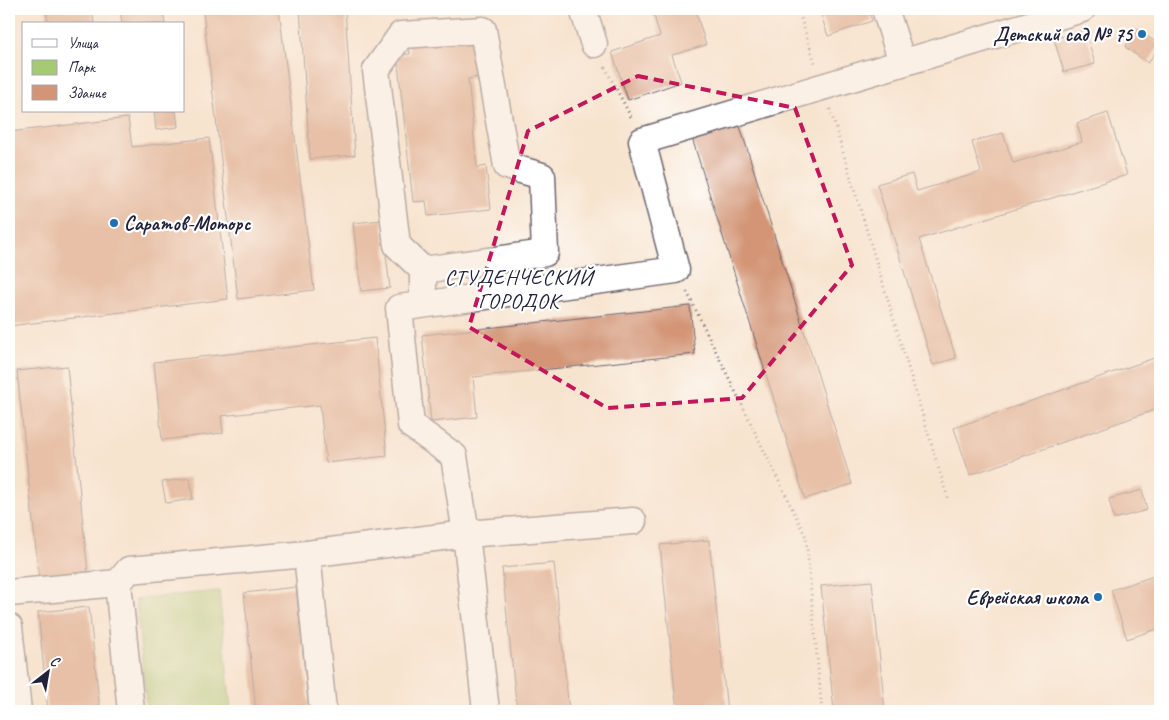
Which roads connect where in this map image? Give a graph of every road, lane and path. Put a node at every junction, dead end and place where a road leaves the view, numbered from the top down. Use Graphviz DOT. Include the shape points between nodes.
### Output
graph roads {
  1 [pos="583,9"];
  2 [pos="798,9"];
  3 [pos="885,9"];
  4 [pos="1082,9"];
  5 [pos="594,44"];
  6 [pos="902,62"];
  7 [pos="823,86"];
  8 [pos="642,141"];
  9 [pos="423,270"];
  10 [pos="676,270"];
  11 [pos="423,304"];
  12 [pos="948,499"];
  13 [pos="633,521"];
  14 [pos="466,534"];
  15 [pos="307,554"];
  16 [pos="118,583"];
  17 [pos="9,593"];
  18 [pos="9,627"];
  19 [pos="18,711"];
  20 [pos="131,711"];
  21 [pos="323,711"];
  22 [pos="486,711"];
  23 [pos="822,711"];
  1 -- 5 [label="lane"];
  2 -- 7 [label="path"];
  3 -- 6 [label="lane"];
  4 -- 6 [label="lane"];
  5 -- 8 [label="path"];
  6 -- 7 [label="lane"];
  7 -- 8 [label="lane"];
  7 -- 12 [label="path"];
  8 -- 10 [label="lane"];
  9 -- 9 [label="lane" via="397,244 376,70 401,35 483,30 507,166 542,176 545,253"];
  9 -- 11 [label="lane"];
  10 -- 11 [label="lane"];
  10 -- 23 [label="path" via="806,537"];
  11 -- 14 [label="lane" via="399,308 411,424 454,456"];
  13 -- 14 [label="lane"];
  14 -- 15 [label="lane"];
  14 -- 22 [label="lane"];
  15 -- 16 [label="lane" via="129,570"];
  15 -- 21 [label="lane"];
  16 -- 17 [label="lane"];
  16 -- 20 [label="lane"];
  18 -- 19 [label="lane"];
}
